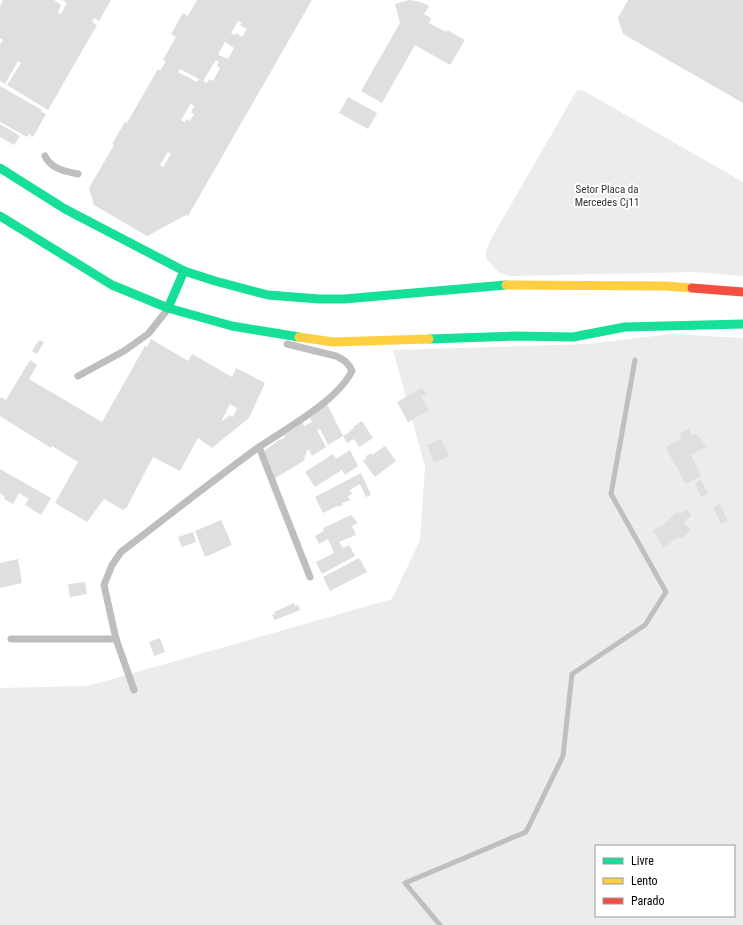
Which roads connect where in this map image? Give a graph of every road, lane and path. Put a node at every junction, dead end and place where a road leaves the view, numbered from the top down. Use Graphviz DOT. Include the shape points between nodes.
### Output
graph roads {
  1 [pos="45,156"];
  2 [pos="0,168"];
  3 [pos="78,174"];
  4 [pos="1,219"];
  5 [pos="184,271"];
  6 [pos="743,292"];
  7 [pos="168,308"];
  8 [pos="743,324"];
  9 [pos="261,331"];
  10 [pos="78,376"];
  11 [pos="259,448"];
  12 [pos="310,577"];
  13 [pos="11,639"];
  14 [pos="116,639"];
  15 [pos="134,690"];
  1 -- 3 [label="lane" via="49,164 56,168"];
  2 -- 5 [label="street" via="64,209"];
  4 -- 7 [label="street" via="112,285"];
  5 -- 6 [label="street" via="268,295 319,299 496,285 665,286"];
  5 -- 7 [label="street"];
  7 -- 9 [label="street" via="232,326"];
  7 -- 10 [label="lane" via="148,334 124,351"];
  8 -- 9 [label="street" via="624,327 573,337 516,336 333,342"];
  9 -- 11 [label="lane" via="279,342 336,356 344,360 352,371 341,387 312,412"];
  11 -- 12 [label="lane"];
  11 -- 14 [label="lane" via="121,552 112,565 104,585"];
  13 -- 14 [label="lane"];
  14 -- 15 [label="lane"];
}
